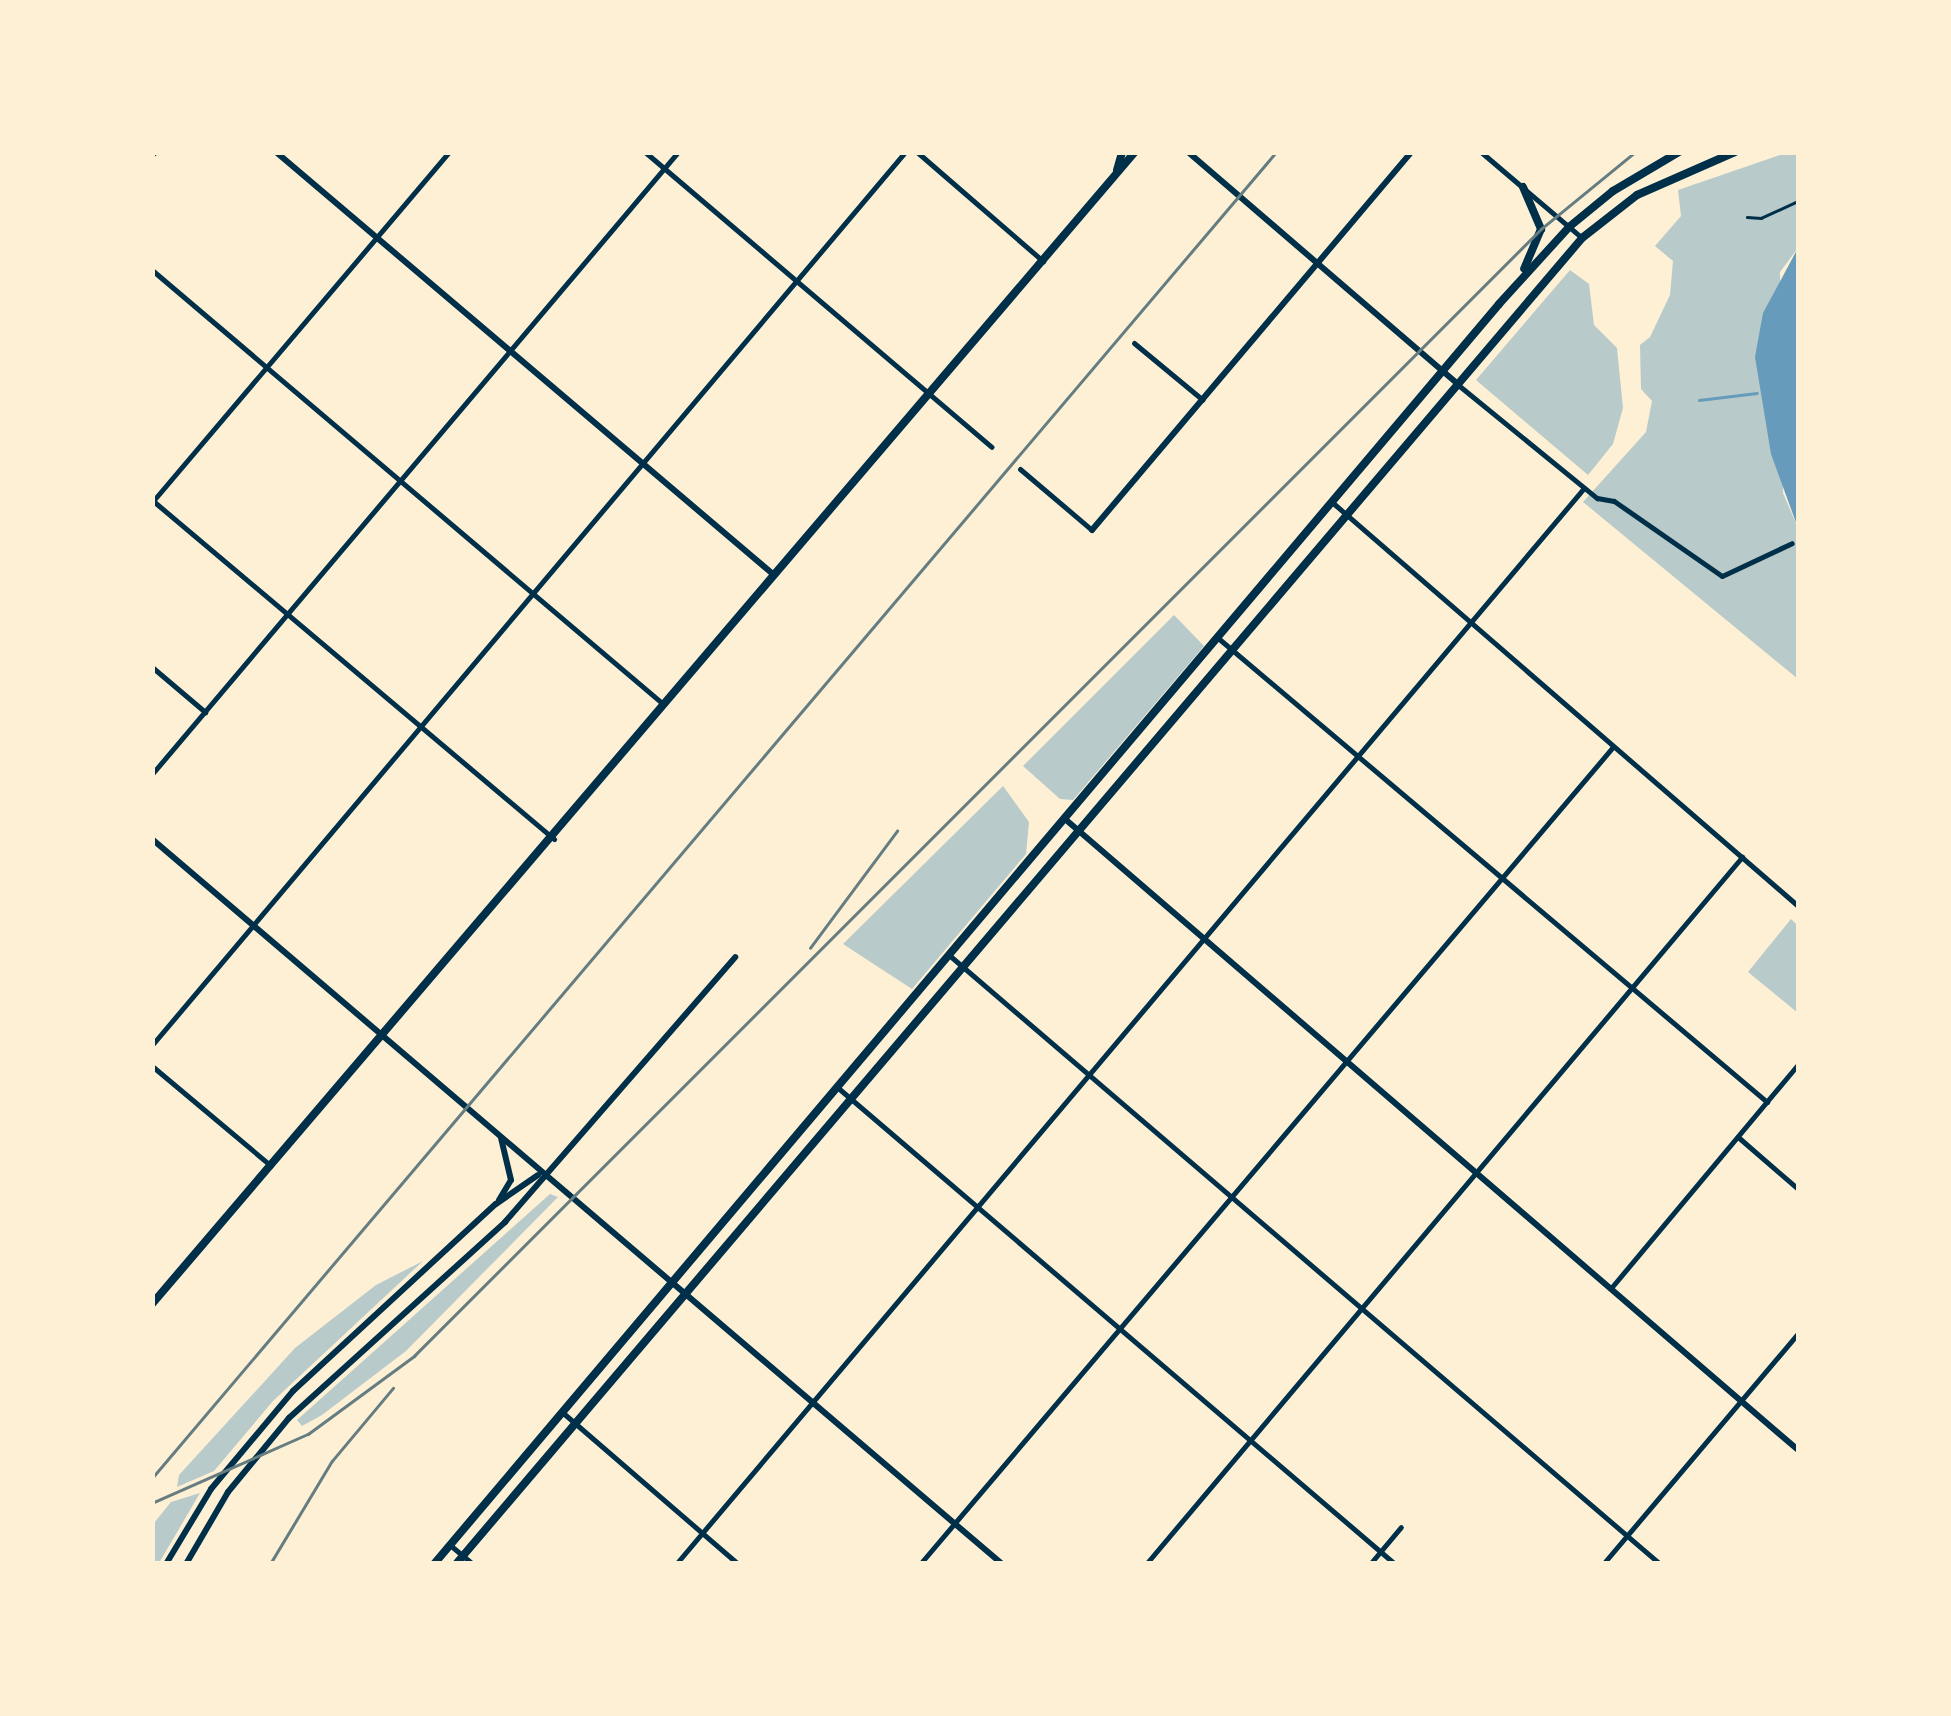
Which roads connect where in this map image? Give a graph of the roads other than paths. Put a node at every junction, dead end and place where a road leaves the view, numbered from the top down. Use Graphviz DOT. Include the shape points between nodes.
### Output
graph roads {
  1 [pos="276,152"];
  2 [pos="448,152"];
  3 [pos="644,152"];
  4 [pos="678,152"];
  5 [pos="906,152"];
  6 [pos="917,152"];
  7 [pos="1122,152"];
  8 [pos="1135,152"];
  9 [pos="1188,152"];
  10 [pos="1412,152"];
  11 [pos="1481,152"];
  12 [pos="1680,152"];
  13 [pos="1734,152"];
  14 [pos="664,169"];
  15 [pos="1116,174"];
  16 [pos="1522,187"];
  17 [pos="1798,200"];
  18 [pos="1747,216"];
  19 [pos="1569,227"];
  20 [pos="377,238"];
  21 [pos="1582,238"];
  22 [pos="1042,260"];
  23 [pos="1317,265"];
  24 [pos="152,270"];
  25 [pos="796,281"];
  26 [pos="1499,304"];
  27 [pos="1134,342"];
  28 [pos="510,352"];
  29 [pos="268,367"];
  30 [pos="1442,372"];
  31 [pos="1454,382"];
  32 [pos="929,394"];
  33 [pos="1203,400"];
  34 [pos="992,447"];
  35 [pos="642,464"];
  36 [pos="1020,469"];
  37 [pos="400,480"];
  38 [pos="1584,488"];
  39 [pos="153,501"];
  40 [pos="1333,503"];
  41 [pos="1344,512"];
  42 [pos="1092,530"];
  43 [pos="1792,543"];
  44 [pos="774,575"];
  45 [pos="532,594"];
  46 [pos="288,614"];
  47 [pos="1470,623"];
  48 [pos="1218,638"];
  49 [pos="1229,647"];
  50 [pos="152,668"];
  51 [pos="665,706"];
  52 [pos="205,712"];
  53 [pos="419,726"];
  54 [pos="1612,748"];
  55 [pos="1358,756"];
  56 [pos="152,774"];
  57 [pos="1065,819"];
  58 [pos="1078,830"];
  59 [pos="152,839"];
  60 [pos="554,839"];
  61 [pos="1742,857"];
  62 [pos="1502,878"];
  63 [pos="1798,906"];
  64 [pos="254,926"];
  65 [pos="1203,939"];
  66 [pos="948,955"];
  67 [pos="735,957"];
  68 [pos="961,966"];
  69 [pos="1632,988"];
  70 [pos="387,1037"];
  71 [pos="152,1045"];
  72 [pos="1347,1061"];
  73 [pos="1798,1064"];
  74 [pos="152,1066"];
  75 [pos="1088,1075"];
  76 [pos="836,1087"];
  77 [pos="848,1097"];
  78 [pos="1767,1102"];
  79 [pos="498,1132"];
  80 [pos="1738,1137"];
  81 [pos="273,1168"];
  82 [pos="544,1171"];
  83 [pos="1476,1172"];
  84 [pos="1798,1188"];
  85 [pos="1231,1197"];
  86 [pos="496,1204"];
  87 [pos="977,1207"];
  88 [pos="673,1281"];
  89 [pos="1611,1288"];
  90 [pos="684,1291"];
  91 [pos="154,1299"];
  92 [pos="1361,1308"];
  93 [pos="1120,1328"];
  94 [pos="1798,1333"];
  95 [pos="1741,1400"];
  96 [pos="813,1402"];
  97 [pos="562,1412"];
  98 [pos="574,1423"];
  99 [pos="1250,1440"];
  100 [pos="1798,1450"];
  101 [pos="954,1523"];
  102 [pos="1401,1526"];
  103 [pos="702,1533"];
  104 [pos="1627,1536"];
  105 [pos="450,1545"];
  106 [pos="1380,1551"];
  107 [pos="463,1555"];
  108 [pos="166,1564"];
  109 [pos="186,1564"];
  110 [pos="434,1564"];
  111 [pos="456,1564"];
  112 [pos="473,1564"];
  113 [pos="676,1564"];
  114 [pos="738,1564"];
  115 [pos="920,1564"];
  116 [pos="1002,1564"];
  117 [pos="1146,1564"];
  118 [pos="1370,1564"];
  119 [pos="1394,1564"];
  120 [pos="1604,1564"];
  121 [pos="1660,1564"];
  1 -- 20 [label="street"];
  2 -- 20 [label="street"];
  3 -- 14 [label="street"];
  4 -- 14 [label="street"];
  5 -- 25 [label="street"];
  6 -- 22 [label="street"];
  7 -- 15 [label="main road"];
  8 -- 15 [label="main road"];
  9 -- 23 [label="street"];
  10 -- 23 [label="street"];
  11 -- 16 [label="street"];
  12 -- 19 [label="main road" via="1613,191"];
  13 -- 21 [label="main road" via="1637,196"];
  14 -- 25 [label="street"];
  14 -- 28 [label="street"];
  15 -- 22 [label="main road"];
  16 -- 19 [label="street"];
  16 -- 26 [label="main road" via="1541,229 1534,256"];
  17 -- 18 [label="lane" via="1761,218"];
  19 -- 21 [label="street"];
  19 -- 26 [label="main road"];
  20 -- 28 [label="street"];
  20 -- 29 [label="street"];
  21 -- 31 [label="main road"];
  22 -- 32 [label="main road"];
  23 -- 30 [label="street"];
  23 -- 33 [label="street"];
  24 -- 29 [label="street"];
  25 -- 32 [label="street"];
  25 -- 35 [label="street"];
  26 -- 30 [label="main road"];
  27 -- 33 [label="street"];
  28 -- 35 [label="street"];
  28 -- 37 [label="street"];
  29 -- 37 [label="street"];
  29 -- 39 [label="street"];
  30 -- 31 [label="street"];
  30 -- 40 [label="main road"];
  31 -- 38 [label="street"];
  31 -- 41 [label="main road"];
  32 -- 34 [label="street"];
  32 -- 44 [label="main road"];
  33 -- 42 [label="street"];
  35 -- 44 [label="street"];
  35 -- 45 [label="street"];
  36 -- 42 [label="street"];
  37 -- 45 [label="street"];
  37 -- 46 [label="street"];
  38 -- 43 [label="street" via="1614,501 1722,576"];
  38 -- 47 [label="street"];
  39 -- 46 [label="street"];
  40 -- 41 [label="street"];
  40 -- 48 [label="main road"];
  41 -- 47 [label="street"];
  41 -- 49 [label="main road"];
  44 -- 51 [label="main road"];
  45 -- 51 [label="street"];
  45 -- 53 [label="street"];
  46 -- 52 [label="street"];
  46 -- 53 [label="street"];
  47 -- 54 [label="street"];
  47 -- 55 [label="street"];
  48 -- 49 [label="street"];
  48 -- 57 [label="main road"];
  49 -- 55 [label="street"];
  49 -- 58 [label="main road"];
  50 -- 52 [label="street"];
  51 -- 60 [label="main road"];
  52 -- 56 [label="street"];
  53 -- 60 [label="street"];
  53 -- 64 [label="street"];
  54 -- 61 [label="street"];
  54 -- 62 [label="street"];
  55 -- 62 [label="street"];
  55 -- 65 [label="street"];
  57 -- 58 [label="street"];
  57 -- 66 [label="main road"];
  58 -- 65 [label="street"];
  58 -- 68 [label="main road"];
  59 -- 64 [label="street"];
  60 -- 70 [label="main road"];
  61 -- 63 [label="street"];
  61 -- 69 [label="street"];
  62 -- 69 [label="street"];
  62 -- 72 [label="street"];
  64 -- 70 [label="street"];
  64 -- 71 [label="street"];
  65 -- 72 [label="street"];
  65 -- 75 [label="street"];
  66 -- 68 [label="street"];
  66 -- 76 [label="main road"];
  67 -- 82 [label="street"];
  68 -- 75 [label="street"];
  68 -- 77 [label="main road"];
  69 -- 78 [label="street"];
  69 -- 83 [label="street"];
  70 -- 79 [label="street"];
  70 -- 81 [label="main road"];
  72 -- 83 [label="street"];
  72 -- 85 [label="street"];
  73 -- 78 [label="street"];
  74 -- 81 [label="street"];
  75 -- 85 [label="street"];
  75 -- 87 [label="street"];
  76 -- 77 [label="street"];
  76 -- 88 [label="main road"];
  77 -- 87 [label="street"];
  77 -- 90 [label="main road"];
  78 -- 80 [label="street"];
  79 -- 82 [label="street"];
  79 -- 86 [label="street" via="511,1180"];
  80 -- 84 [label="street"];
  80 -- 89 [label="street"];
  81 -- 91 [label="main road"];
  82 -- 86 [label="street"];
  82 -- 88 [label="street"];
  82 -- 109 [label="street" via="505,1222 289,1418 228,1492"];
  83 -- 89 [label="street"];
  83 -- 92 [label="street"];
  85 -- 92 [label="street"];
  85 -- 93 [label="street"];
  86 -- 108 [label="street" via="278,1407 211,1489"];
  87 -- 93 [label="street"];
  87 -- 96 [label="street"];
  88 -- 90 [label="street"];
  88 -- 97 [label="main road"];
  89 -- 95 [label="street"];
  90 -- 96 [label="street"];
  90 -- 98 [label="main road"];
  92 -- 99 [label="street"];
  92 -- 104 [label="street"];
  93 -- 99 [label="street"];
  93 -- 101 [label="street"];
  94 -- 95 [label="street"];
  95 -- 100 [label="street"];
  95 -- 104 [label="street"];
  96 -- 101 [label="street"];
  96 -- 103 [label="street"];
  97 -- 98 [label="street"];
  97 -- 105 [label="main road"];
  98 -- 103 [label="street"];
  98 -- 107 [label="main road"];
  99 -- 106 [label="street"];
  99 -- 117 [label="street"];
  101 -- 115 [label="street"];
  101 -- 116 [label="street"];
  102 -- 106 [label="street"];
  103 -- 113 [label="street"];
  103 -- 114 [label="street"];
  104 -- 120 [label="street"];
  104 -- 121 [label="street"];
  105 -- 107 [label="street"];
  105 -- 110 [label="main road"];
  106 -- 118 [label="street"];
  106 -- 119 [label="street"];
  107 -- 111 [label="main road"];
  107 -- 112 [label="street"];
}
